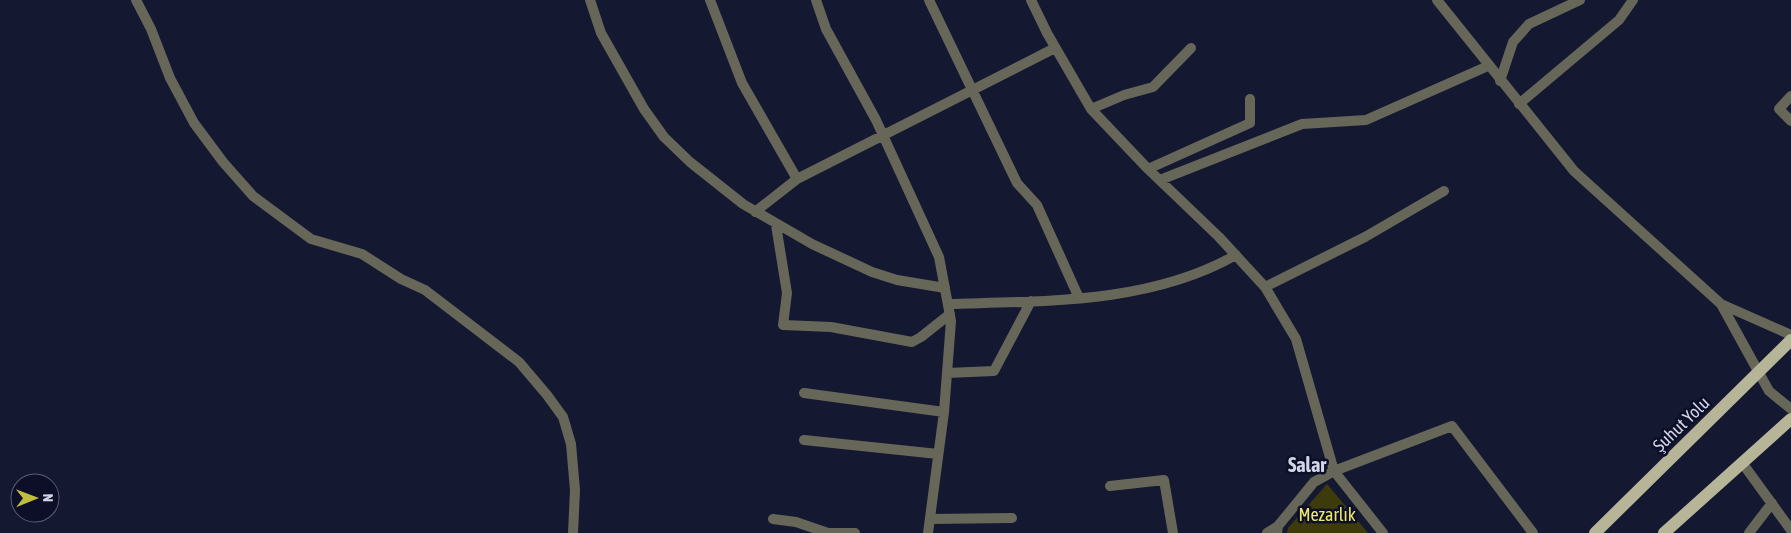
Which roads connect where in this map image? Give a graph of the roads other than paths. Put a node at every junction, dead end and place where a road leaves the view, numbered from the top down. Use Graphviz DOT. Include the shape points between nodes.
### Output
graph roads {
  1 [pos="136,0"];
  2 [pos="590,0"];
  3 [pos="710,0"];
  4 [pos="816,0"];
  5 [pos="930,0"];
  6 [pos="1031,0"];
  7 [pos="1436,0"];
  8 [pos="1580,0"];
  9 [pos="1633,0"];
  10 [pos="1055,48"];
  11 [pos="1191,48"];
  12 [pos="1488,66"];
  13 [pos="1500,81"];
  14 [pos="972,91"];
  15 [pos="1791,96"];
  16 [pos="1250,98"];
  17 [pos="1518,104"];
  18 [pos="1091,109"];
  19 [pos="1791,121"];
  20 [pos="883,137"];
  21 [pos="1148,169"];
  22 [pos="797,179"];
  23 [pos="1160,180"];
  24 [pos="1444,191"];
  25 [pos="755,212"];
  26 [pos="776,225"];
  27 [pos="1236,255"];
  28 [pos="1265,287"];
  29 [pos="945,288"];
  30 [pos="1079,298"];
  31 [pos="1031,301"];
  32 [pos="948,304"];
  33 [pos="1721,304"];
  34 [pos="950,314"];
  35 [pos="1791,336"];
  36 [pos="1791,340"];
  37 [pos="947,373"];
  38 [pos="1758,373"];
  39 [pos="804,393"];
  40 [pos="1791,409"];
  41 [pos="944,412"];
  42 [pos="1791,418"];
  43 [pos="804,440"];
  44 [pos="938,454"];
  45 [pos="1743,464"];
  46 [pos="1334,471"];
  47 [pos="1110,486"];
  48 [pos="1772,503"];
  49 [pos="930,518"];
  50 [pos="1012,518"];
  51 [pos="772,520"];
  52 [pos="1278,530"];
  53 [pos="1791,530"];
  54 [pos="573,533"];
  55 [pos="855,533"];
  56 [pos="928,533"];
  57 [pos="1173,533"];
  58 [pos="1268,533"];
  59 [pos="1382,533"];
  60 [pos="1533,533"];
  61 [pos="1595,533"];
  62 [pos="1664,533"];
  63 [pos="1749,533"];
  1 -- 54 [label="street" via="170,78 194,123 254,196 311,239 362,254 425,290 518,362 547,395 563,417 572,444"];
  2 -- 25 [label="street" via="601,33 644,109 664,137 690,162"];
  3 -- 22 [label="street" via="742,83"];
  4 -- 20 [label="street" via="826,29"];
  5 -- 14 [label="street"];
  6 -- 10 [label="street"];
  7 -- 12 [label="street"];
  8 -- 13 [label="street" via="1529,24 1513,42"];
  9 -- 17 [label="street" via="1620,20"];
  10 -- 14 [label="street"];
  10 -- 18 [label="street"];
  11 -- 18 [label="street" via="1153,87"];
  12 -- 13 [label="street"];
  12 -- 23 [label="street" via="1366,120 1302,124"];
  13 -- 17 [label="street"];
  14 -- 20 [label="street"];
  14 -- 30 [label="street" via="1017,183 1037,205"];
  15 -- 19 [label="street" via="1779,109"];
  16 -- 21 [label="street" via="1250,124"];
  17 -- 33 [label="street" via="1574,171"];
  18 -- 21 [label="street"];
  20 -- 22 [label="street"];
  20 -- 29 [label="street" via="939,258"];
  21 -- 23 [label="street"];
  22 -- 25 [label="street"];
  23 -- 27 [label="street"];
  24 -- 28 [label="street" via="1365,237"];
  25 -- 26 [label="street"];
  26 -- 29 [label="street" via="872,272"];
  26 -- 34 [label="street" via="787,293 783,325 831,327 912,342"];
  27 -- 28 [label="street"];
  27 -- 30 [label="street" via="1212,269 1162,285"];
  28 -- 46 [label="street" via="1296,340"];
  29 -- 32 [label="street"];
  30 -- 31 [label="street"];
  31 -- 32 [label="street"];
  31 -- 37 [label="street" via="994,371"];
  32 -- 34 [label="street"];
  33 -- 35 [label="street"];
  33 -- 38 [label="street"];
  34 -- 37 [label="street"];
  36 -- 38 [label="main road, Şuhut Yolu"];
  37 -- 41 [label="street"];
  38 -- 40 [label="street" via="1769,391"];
  38 -- 61 [label="main road, Şuhut Yolu"];
  39 -- 41 [label="street"];
  41 -- 44 [label="street"];
  42 -- 45 [label="main road"];
  43 -- 44 [label="street"];
  44 -- 49 [label="street"];
  45 -- 48 [label="street"];
  45 -- 62 [label="main road"];
  46 -- 52 [label="street" via="1314,482"];
  46 -- 59 [label="street"];
  46 -- 60 [label="street" via="1452,426"];
  47 -- 57 [label="street" via="1164,480"];
  48 -- 53 [label="street"];
  48 -- 63 [label="street"];
  49 -- 50 [label="street"];
  49 -- 56 [label="street"];
  51 -- 55 [label="street" via="815,526 828,533"];
  52 -- 58 [label="street"];
}
